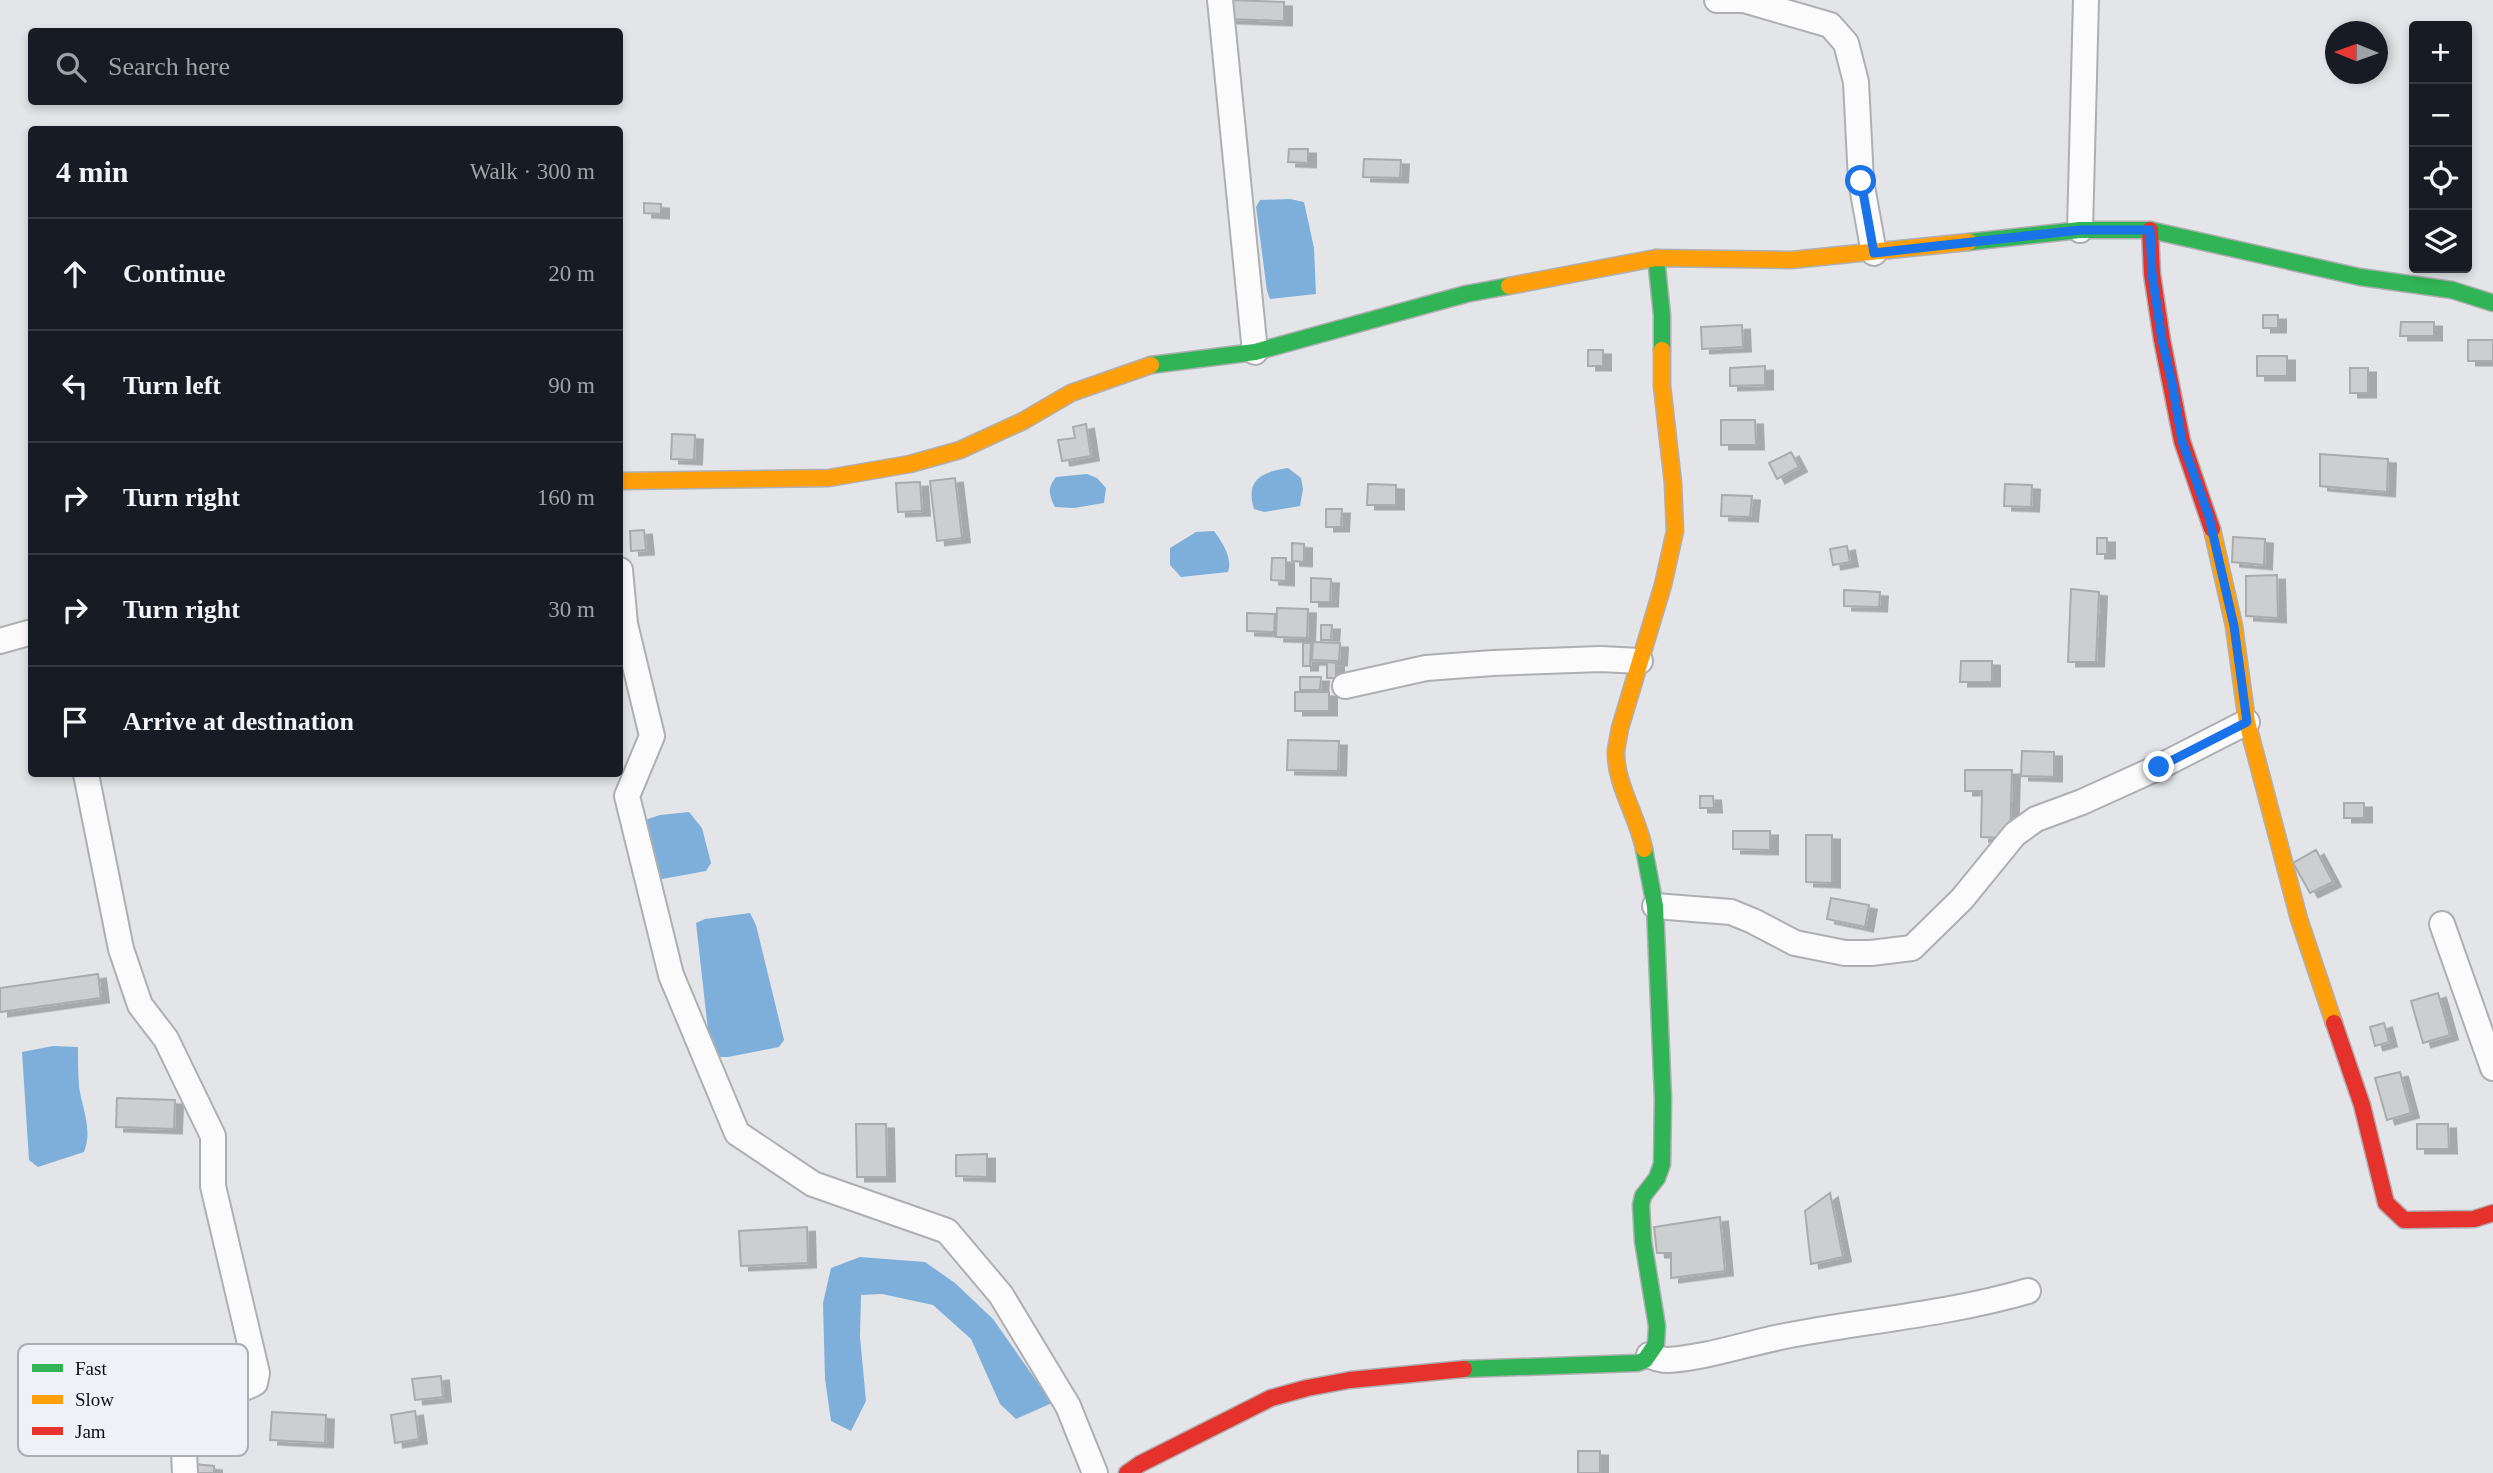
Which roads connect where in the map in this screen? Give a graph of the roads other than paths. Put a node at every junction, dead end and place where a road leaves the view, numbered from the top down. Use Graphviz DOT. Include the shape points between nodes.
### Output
graph roads {
  1 [pos="1220,0"];
  2 [pos="1717,0"];
  3 [pos="2086,0"];
  4 [pos="2080,230"];
  5 [pos="2150,230"];
  6 [pos="1874,253"];
  7 [pos="1656,258"];
  8 [pos="2493,303"];
  9 [pos="1255,352"];
  10 [pos="623,481"];
  11 [pos="623,602"];
  12 [pos="28,633"];
  13 [pos="0,641"];
  14 [pos="1640,661"];
  15 [pos="1345,685"];
  16 [pos="2247,722"];
  17 [pos="87,777"];
  18 [pos="1655,906"];
  19 [pos="2442,924"];
  20 [pos="2493,1068"];
  21 [pos="2493,1213"];
  22 [pos="2028,1291"];
  23 [pos="1649,1355"];
  24 [pos="248,1387"];
  25 [pos="1095,1473"];
  26 [pos="1127,1473"];
  1 -- 9 [label="street"];
  2 -- 6 [label="street" via="1744,1 1830,25 1846,43 1856,82 1861,181"];
  3 -- 4 [label="street"];
  4 -- 5 [label="street"];
  4 -- 6 [label="street"];
  5 -- 8 [label="street" via="2360,277 2452,290"];
  5 -- 16 [label="street" via="2162,340 2182,441 2209,517 2234,626"];
  6 -- 7 [label="street" via="1791,260"];
  7 -- 9 [label="street" via="1466,294"];
  7 -- 14 [label="street" via="1675,531"];
  9 -- 10 [label="street" via="1152,365 1071,393 960,450 910,464 829,478"];
  11 -- 25 [label="street" via="652,736 627,796 671,975 737,1133 813,1184 947,1231 1001,1295 1068,1405"];
  12 -- 13 [label="street"];
  14 -- 15 [label="street" via="1426,668"];
  14 -- 18 [label="street" via="1616,751 1619,774 1642,836"];
  16 -- 18 [label="street" via="2137,777 2036,819 2015,834 1962,899 1912,948 1846,953 1794,943 1731,912"];
  16 -- 21 [label="street" via="2299,919 2362,1105 2386,1203 2404,1220 2474,1219"];
  17 -- 24 [label="street" via="121,949 141,1005 166,1039 213,1136 213,1186 257,1373"];
  18 -- 23 [label="street" via="1663,1098 1662,1164 1641,1205 1657,1326 1656,1345"];
  19 -- 20 [label="street"];
  22 -- 23 [label="street" via="1979,1305 1792,1334 1704,1354 1668,1360"];
  23 -- 26 [label="street" via="1637,1363 1480,1368 1307,1388 1270,1398"];
}
